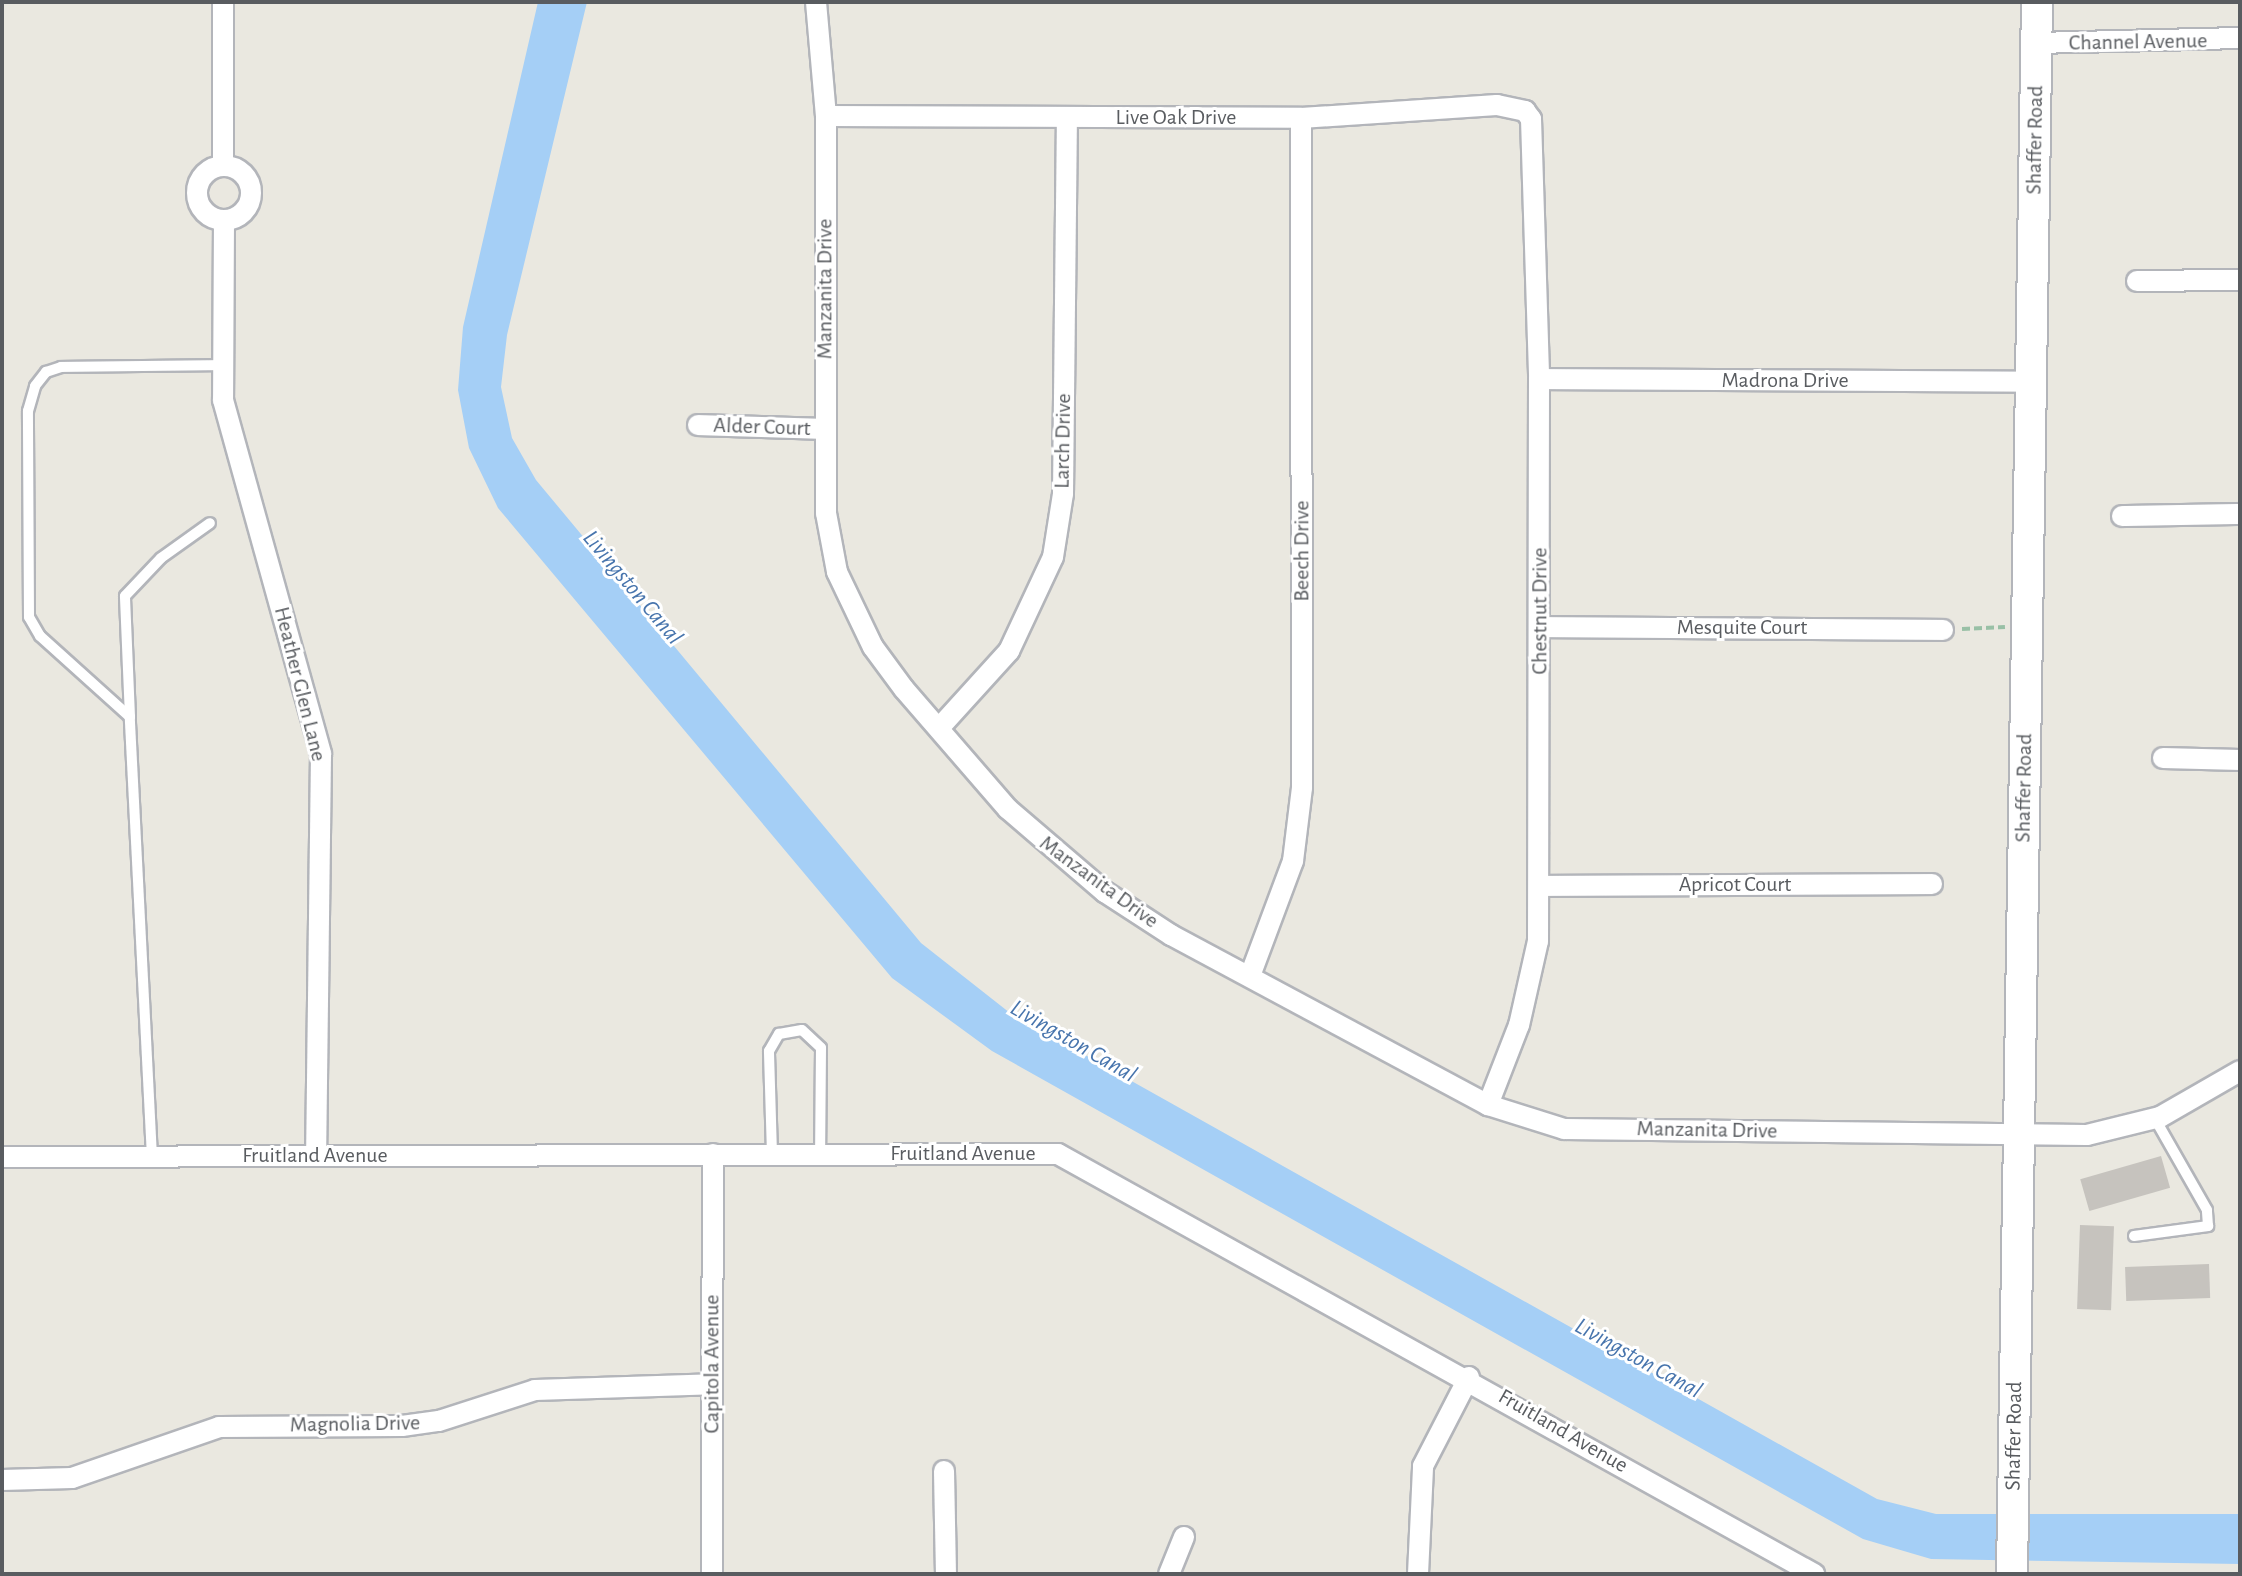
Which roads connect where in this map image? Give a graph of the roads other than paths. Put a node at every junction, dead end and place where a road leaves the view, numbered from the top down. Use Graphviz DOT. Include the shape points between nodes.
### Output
graph roads {
  1 [pos="223,2"];
  2 [pos="816,2"];
  3 [pos="2037,2"];
  4 [pos="2240,38"];
  5 [pos="2036,43"];
  6 [pos="1525,111"];
  7 [pos="826,116"];
  8 [pos="1067,118"];
  9 [pos="1301,118"];
  10 [pos="223,166"];
  11 [pos="224,220"];
  12 [pos="2240,280"];
  13 [pos="2137,281"];
  14 [pos="224,365"];
  15 [pos="1539,379"];
  16 [pos="2031,382"];
  17 [pos="698,425"];
  18 [pos="825,429"];
  19 [pos="2240,514"];
  20 [pos="2122,516"];
  21 [pos="210,523"];
  22 [pos="1540,627"];
  23 [pos="1943,630"];
  24 [pos="130,717"];
  25 [pos="940,727"];
  26 [pos="2163,758"];
  27 [pos="2240,760"];
  28 [pos="1932,884"];
  29 [pos="1539,886"];
  30 [pos="1250,976"];
  31 [pos="2240,1071"];
  32 [pos="1488,1105"];
  33 [pos="2155,1119"];
  34 [pos="2019,1133"];
  35 [pos="713,1154"];
  36 [pos="772,1154"];
  37 [pos="820,1154"];
  38 [pos="316,1156"];
  39 [pos="2,1157"];
  40 [pos="152,1157"];
  41 [pos="2134,1236"];
  42 [pos="1469,1377"];
  43 [pos="712,1384"];
  44 [pos="944,1471"];
  45 [pos="2,1480"];
  46 [pos="1184,1537"];
  47 [pos="712,1574"];
  48 [pos="946,1574"];
  49 [pos="1169,1574"];
  50 [pos="1418,1574"];
  51 [pos="1814,1574"];
  52 [pos="2012,1574"];
  1 -- 10 [label="street"];
  2 -- 7 [label="street, Manzanita Drive"];
  3 -- 5 [label="main road, Shaffer Road"];
  4 -- 5 [label="street, Channel Avenue"];
  5 -- 16 [label="main road, Shaffer Road"];
  6 -- 9 [label="street, Live Oak Drive" via="1497,105"];
  6 -- 15 [label="street, Chestnut Drive" via="1534,127"];
  7 -- 8 [label="street, Live Oak Drive"];
  7 -- 18 [label="street, Manzanita Drive"];
  8 -- 9 [label="street, Live Oak Drive"];
  8 -- 25 [label="street, Larch Drive" via="1063,494 1053,557 1009,651"];
  9 -- 30 [label="street, Beech Drive" via="1302,788 1293,861"];
  10 -- 11 [label="street" via="207,173 197,192 203,210"];
  10 -- 11 [label="street" via="244,175 251,188 241,214"];
  11 -- 14 [label="street, Heather Glen Lane"];
  12 -- 13 [label="street"];
  14 -- 24 [label="lane" via="61,367 46,372 35,386 28,411 29,617 40,636"];
  14 -- 38 [label="street, Heather Glen Lane" via="223,400 321,754"];
  15 -- 16 [label="street, Madrona Drive"];
  15 -- 22 [label="street, Chestnut Drive"];
  16 -- 34 [label="main road, Shaffer Road"];
  17 -- 18 [label="street, Alder Court"];
  18 -- 25 [label="street, Manzanita Drive" via="826,513 837,572 873,647"];
  19 -- 20 [label="street"];
  21 -- 24 [label="lane" via="161,558 125,596"];
  22 -- 23 [label="street, Mesquite Court"];
  22 -- 29 [label="street, Chestnut Drive"];
  24 -- 40 [label="lane"];
  25 -- 30 [label="street, Manzanita Drive" via="979,778 1061,857 1171,935"];
  26 -- 27 [label="street"];
  28 -- 29 [label="street, Apricot Court"];
  29 -- 32 [label="street, Chestnut Drive" via="1530,983"];
  30 -- 32 [label="street, Manzanita Drive"];
  31 -- 33 [label="street, Manzanita Drive"];
  32 -- 34 [label="street, Manzanita Drive" via="1564,1129"];
  33 -- 34 [label="street, Manzanita Drive" via="2087,1135"];
  33 -- 41 [label="lane" via="2207,1210 2208,1226"];
  34 -- 52 [label="main road, Shaffer Road"];
  35 -- 36 [label="street, Fruitland Avenue"];
  35 -- 38 [label="street, Fruitland Avenue"];
  35 -- 43 [label="street, Capitola Avenue"];
  36 -- 37 [label="street, Fruitland Avenue"];
  36 -- 37 [label="lane" via="769,1051 779,1034 802,1030 821,1048"];
  37 -- 42 [label="street, Fruitland Avenue" via="1058,1154"];
  38 -- 40 [label="street, Fruitland Avenue"];
  39 -- 40 [label="street, Fruitland Avenue"];
  42 -- 50 [label="street" via="1423,1466"];
  42 -- 51 [label="street, Fruitland Avenue"];
  43 -- 45 [label="street, Magnolia Drive" via="535,1390 439,1421 402,1426 219,1427 72,1478"];
  43 -- 47 [label="street, Capitola Avenue"];
  44 -- 48 [label="street"];
  46 -- 49 [label="street"];
}
